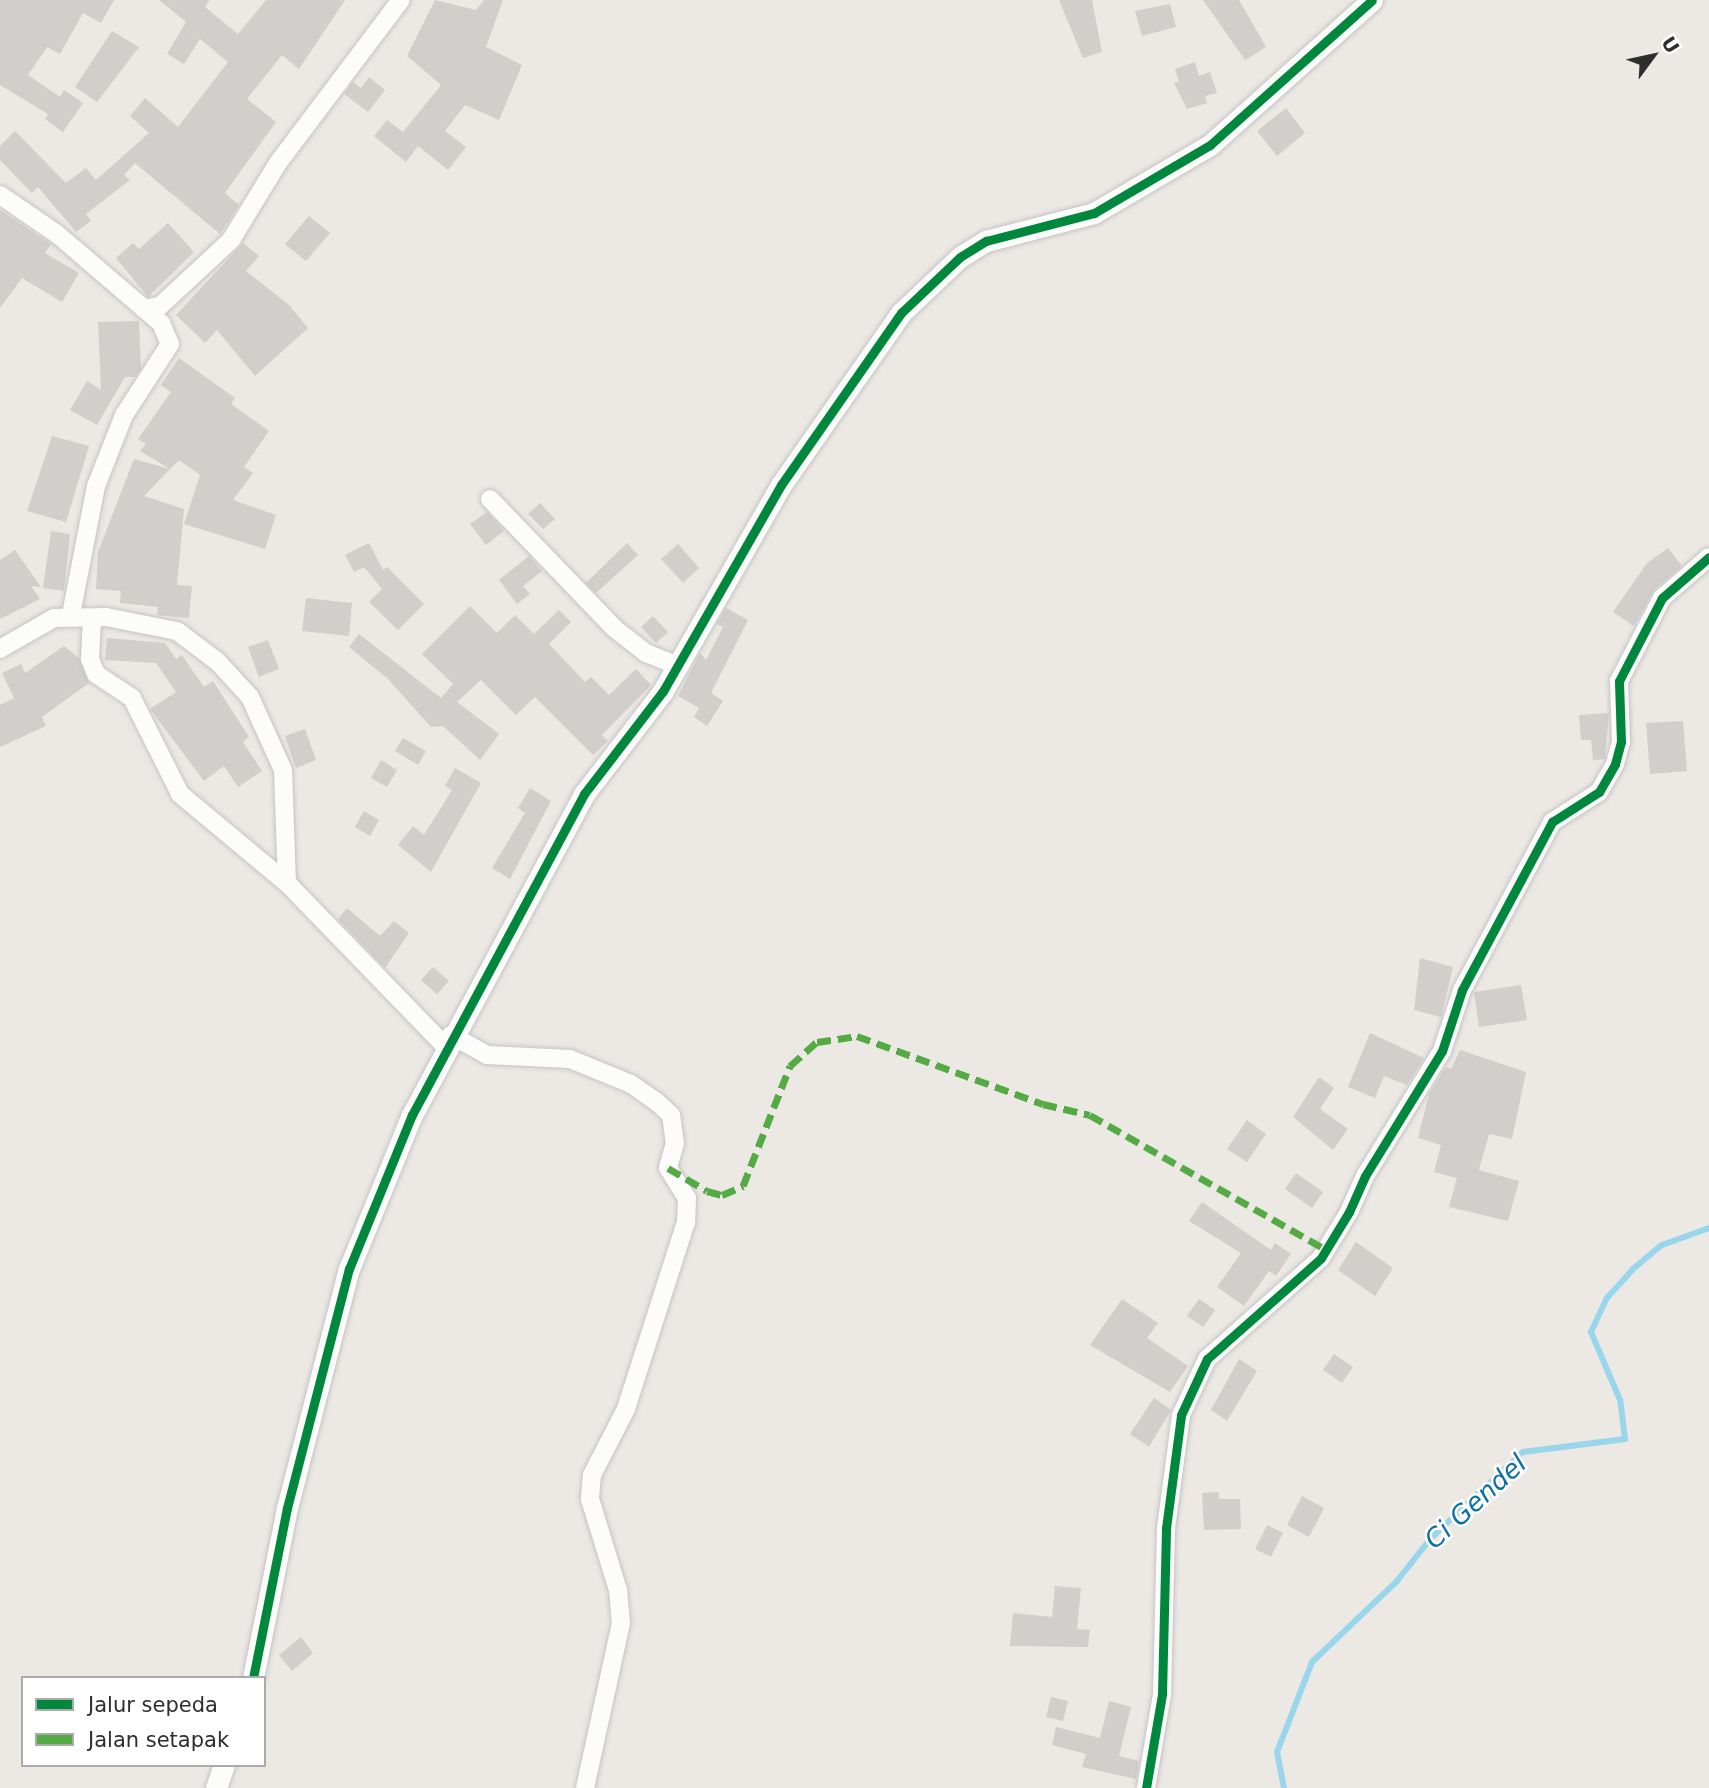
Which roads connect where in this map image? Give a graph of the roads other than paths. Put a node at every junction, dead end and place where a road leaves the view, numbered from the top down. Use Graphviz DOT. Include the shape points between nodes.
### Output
graph roads {
  1 [pos="401,0"];
  2 [pos="1372,0"];
  3 [pos="0,195"];
  4 [pos="144,309"];
  5 [pos="491,499"];
  6 [pos="1709,557"];
  7 [pos="71,615"];
  8 [pos="92,618"];
  9 [pos="0,649"];
  10 [pos="678,666"];
  11 [pos="288,883"];
  12 [pos="448,1040"];
  13 [pos="253,1676"];
  14 [pos="223,1767"];
  15 [pos="216,1788"];
  16 [pos="586,1788"];
  17 [pos="1146,1788"];
  1 -- 4 [label="street" via="278,163 231,240 160,306"];
  2 -- 10 [label="street" via="1210,145 1094,213 986,241 960,257 901,313 781,485"];
  3 -- 4 [label="street" via="57,234"];
  4 -- 7 [label="street" via="161,323 170,344 124,415 96,486"];
  5 -- 10 [label="street" via="614,628 646,653"];
  6 -- 17 [label="street" via="1662,598 1619,681 1621,742 1615,764 1599,792 1552,822 1462,990 1443,1051 1365,1176 1321,1258 1207,1360 1181,1415 1166,1528 1162,1694"];
  7 -- 8 [label="street"];
  7 -- 9 [label="street" via="54,618"];
  8 -- 11 [label="street" via="90,659 96,674 132,698 180,794"];
  8 -- 11 [label="street" via="177,631 218,662 250,697 283,771"];
  10 -- 12 [label="street" via="584,794"];
  11 -- 12 [label="street"];
  12 -- 13 [label="street" via="349,1269 287,1508"];
  12 -- 16 [label="street" via="487,1055 570,1059 631,1084 671,1115 675,1143 668,1168 687,1198 686,1222 626,1409 592,1475 590,1499 618,1590 621,1623"];
  14 -- 15 [label="street"];
}
